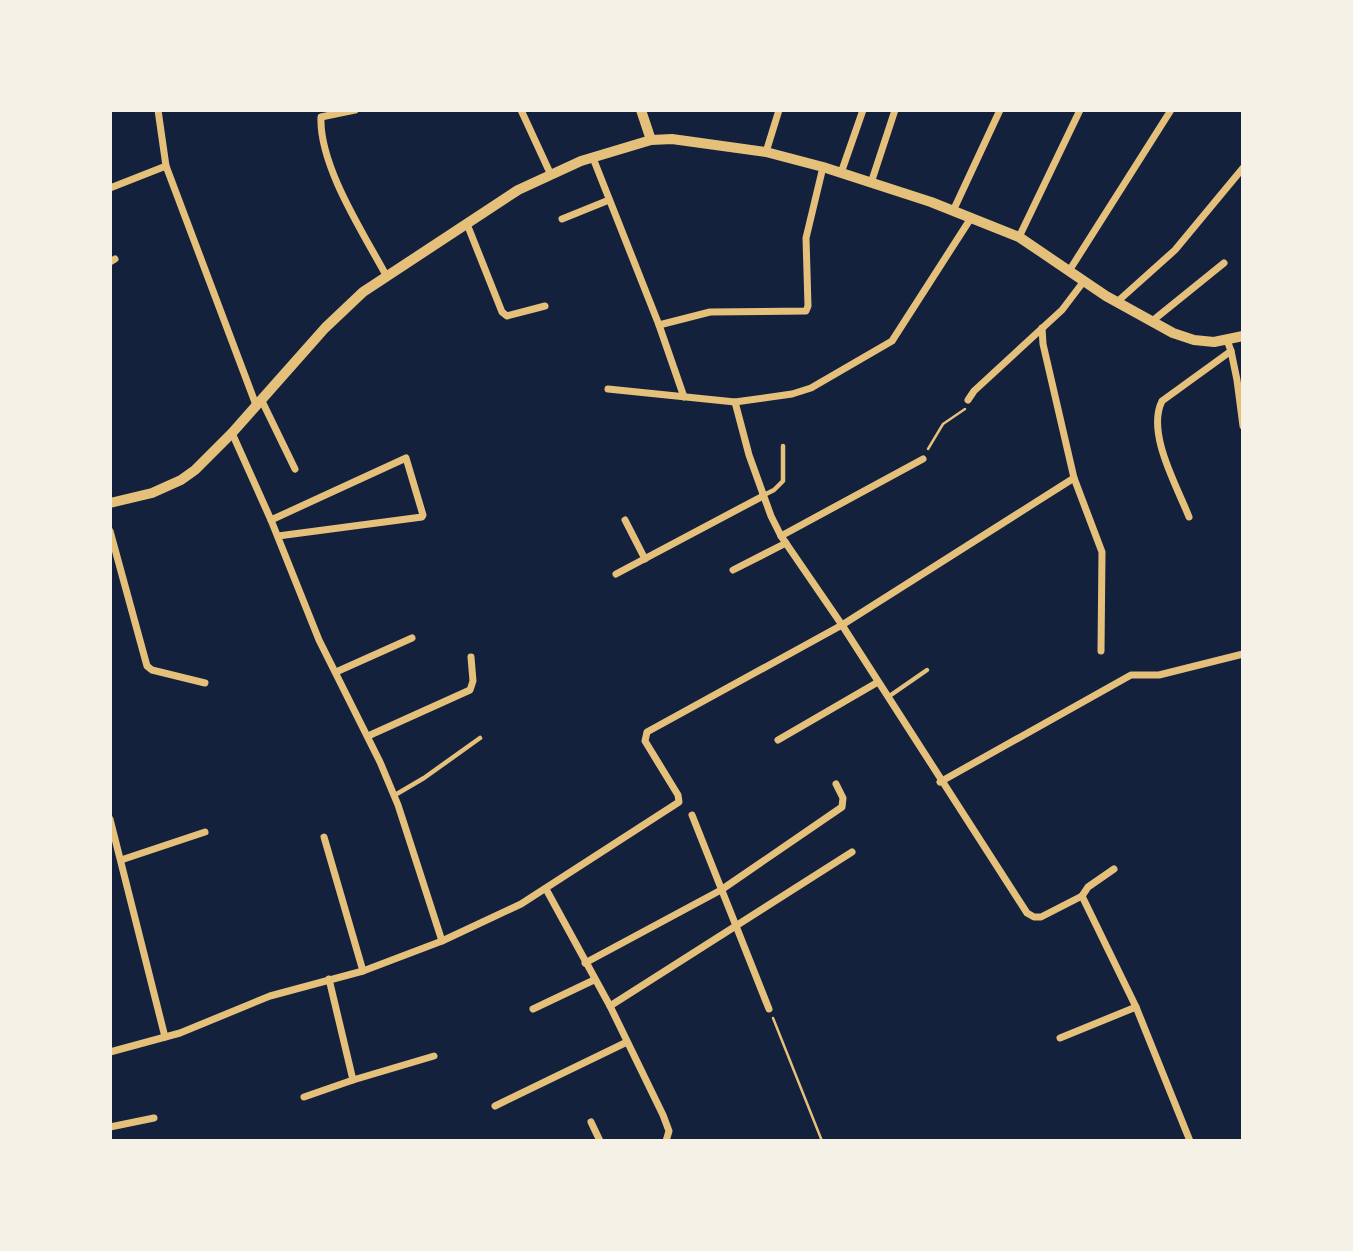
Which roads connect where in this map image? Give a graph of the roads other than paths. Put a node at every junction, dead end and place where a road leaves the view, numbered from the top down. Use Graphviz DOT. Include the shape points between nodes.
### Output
graph roads {
  1 [pos="158,110"];
  2 [pos="355,110"];
  3 [pos="521,110"];
  4 [pos="641,110"];
  5 [pos="779,110"];
  6 [pos="863,110"];
  7 [pos="895,110"];
  8 [pos="1000,110"];
  9 [pos="1080,110"];
  10 [pos="1171,110"];
  11 [pos="651,140"];
  12 [pos="766,152"];
  13 [pos="593,158"];
  14 [pos="166,166"];
  15 [pos="823,167"];
  16 [pos="1243,168"];
  17 [pos="841,173"];
  18 [pos="551,175"];
  19 [pos="871,183"];
  20 [pos="110,188"];
  21 [pos="609,200"];
  22 [pos="953,211"];
  23 [pos="971,218"];
  24 [pos="562,219"];
  25 [pos="467,223"];
  26 [pos="1019,237"];
  27 [pos="1224,263"];
  28 [pos="1069,271"];
  29 [pos="387,277"];
  30 [pos="1084,281"];
  31 [pos="1117,302"];
  32 [pos="545,306"];
  33 [pos="1151,322"];
  34 [pos="659,325"];
  35 [pos="1042,328"];
  36 [pos="1243,336"];
  37 [pos="1229,346"];
  38 [pos="608,390"];
  39 [pos="684,397"];
  40 [pos="968,400"];
  41 [pos="259,402"];
  42 [pos="735,402"];
  43 [pos="1243,426"];
  44 [pos="232,433"];
  45 [pos="783,446"];
  46 [pos="923,458"];
  47 [pos="295,468"];
  48 [pos="1074,478"];
  49 [pos="763,496"];
  50 [pos="110,503"];
  51 [pos="1189,517"];
  52 [pos="271,520"];
  53 [pos="625,520"];
  54 [pos="110,530"];
  55 [pos="278,536"];
  56 [pos="784,539"];
  57 [pos="645,559"];
  58 [pos="733,570"];
  59 [pos="616,574"];
  60 [pos="842,625"];
  61 [pos="412,638"];
  62 [pos="1101,651"];
  63 [pos="1243,654"];
  64 [pos="471,657"];
  65 [pos="927,670"];
  66 [pos="335,672"];
  67 [pos="878,682"];
  68 [pos="205,683"];
  69 [pos="888,698"];
  70 [pos="368,736"];
  71 [pos="480,738"];
  72 [pos="778,740"];
  73 [pos="940,782"];
  74 [pos="836,784"];
  75 [pos="394,796"];
  76 [pos="692,815"];
  77 [pos="110,819"];
  78 [pos="205,832"];
  79 [pos="324,837"];
  80 [pos="852,852"];
  81 [pos="110,856"];
  82 [pos="121,856"];
  83 [pos="1114,869"];
  84 [pos="546,889"];
  85 [pos="721,890"];
  86 [pos="1083,896"];
  87 [pos="736,926"];
  88 [pos="442,942"];
  89 [pos="585,963"];
  90 [pos="363,971"];
  91 [pos="329,979"];
  92 [pos="594,980"];
  93 [pos="610,1006"];
  94 [pos="1136,1007"];
  95 [pos="533,1009"];
  96 [pos="769,1009"];
  97 [pos="165,1037"];
  98 [pos="1060,1038"];
  99 [pos="627,1042"];
  100 [pos="110,1052"];
  101 [pos="434,1056"];
  102 [pos="353,1080"];
  103 [pos="304,1097"];
  104 [pos="495,1106"];
  105 [pos="154,1118"];
  106 [pos="591,1122"];
  107 [pos="110,1127"];
  108 [pos="600,1141"];
  109 [pos="666,1141"];
  110 [pos="1190,1141"];
  1 -- 14 [label="street"];
  2 -- 29 [label="street" via="321,117 326,153"];
  3 -- 18 [label="street"];
  4 -- 11 [label="street"];
  5 -- 12 [label="street"];
  6 -- 17 [label="street"];
  7 -- 19 [label="street"];
  8 -- 22 [label="street"];
  9 -- 26 [label="street"];
  10 -- 28 [label="street"];
  11 -- 12 [label="street"];
  11 -- 13 [label="street"];
  12 -- 15 [label="street"];
  13 -- 18 [label="street"];
  13 -- 21 [label="street"];
  14 -- 20 [label="street"];
  14 -- 41 [label="street"];
  15 -- 17 [label="street"];
  15 -- 34 [label="street" via="806,237 806,311 710,312"];
  16 -- 31 [label="street" via="1175,250"];
  17 -- 19 [label="street"];
  18 -- 25 [label="street"];
  19 -- 22 [label="street"];
  21 -- 24 [label="street"];
  21 -- 34 [label="street"];
  22 -- 23 [label="street"];
  23 -- 26 [label="street"];
  23 -- 42 [label="street" via="892,341 811,388"];
  25 -- 29 [label="street"];
  25 -- 32 [label="street" via="502,312 507,316"];
  26 -- 28 [label="street"];
  27 -- 33 [label="street"];
  28 -- 30 [label="street"];
  29 -- 41 [label="street" via="341,312"];
  30 -- 31 [label="street"];
  30 -- 35 [label="street"];
  31 -- 33 [label="street"];
  33 -- 37 [label="street" via="1194,340"];
  34 -- 39 [label="street"];
  35 -- 40 [label="street"];
  35 -- 48 [label="street"];
  36 -- 37 [label="street"];
  37 -- 43 [label="street"];
  37 -- 51 [label="street" via="1160,404 1160,444"];
  38 -- 39 [label="street"];
  39 -- 42 [label="street"];
  41 -- 44 [label="street"];
  41 -- 47 [label="street"];
  42 -- 49 [label="street"];
  44 -- 50 [label="street" via="181,480"];
  44 -- 52 [label="street"];
  45 -- 49 [label="lane" via="783,481"];
  46 -- 56 [label="street"];
  48 -- 60 [label="street"];
  48 -- 62 [label="street" via="1101,552"];
  49 -- 56 [label="street"];
  49 -- 57 [label="street"];
  52 -- 55 [label="street"];
  52 -- 55 [label="street" via="406,458 422,517"];
  53 -- 57 [label="street"];
  54 -- 68 [label="street" via="147,666"];
  55 -- 66 [label="street"];
  56 -- 58 [label="street"];
  56 -- 60 [label="street"];
  57 -- 59 [label="street"];
  60 -- 67 [label="street"];
  60 -- 84 [label="street" via="647,732 645,741 679,802"];
  61 -- 66 [label="street"];
  63 -- 73 [label="street" via="1159,675 1131,675"];
  64 -- 70 [label="street" via="470,690"];
  65 -- 69 [label="lane"];
  66 -- 70 [label="street"];
  67 -- 69 [label="street"];
  67 -- 72 [label="street"];
  69 -- 73 [label="street"];
  70 -- 75 [label="street"];
  71 -- 75 [label="lane"];
  73 -- 86 [label="street" via="1027,913 1041,917"];
  74 -- 85 [label="street" via="842,807"];
  75 -- 88 [label="street"];
  76 -- 85 [label="street"];
  77 -- 82 [label="street"];
  78 -- 82 [label="street"];
  79 -- 90 [label="street"];
  80 -- 87 [label="street"];
  81 -- 82 [label="street"];
  82 -- 97 [label="street"];
  83 -- 86 [label="street" via="1088,887"];
  84 -- 88 [label="street"];
  84 -- 89 [label="street"];
  85 -- 87 [label="street"];
  85 -- 89 [label="street"];
  86 -- 94 [label="street"];
  87 -- 93 [label="street"];
  87 -- 96 [label="street"];
  88 -- 90 [label="street"];
  89 -- 92 [label="street"];
  90 -- 91 [label="street"];
  91 -- 97 [label="street" via="270,996"];
  91 -- 102 [label="street"];
  92 -- 93 [label="street"];
  92 -- 95 [label="street"];
  93 -- 99 [label="street"];
  94 -- 98 [label="street"];
  94 -- 110 [label="street"];
  97 -- 100 [label="street"];
  99 -- 104 [label="street"];
  99 -- 109 [label="street" via="668,1125"];
  101 -- 102 [label="street"];
  102 -- 103 [label="street"];
  105 -- 107 [label="street"];
  106 -- 108 [label="street"];
}
